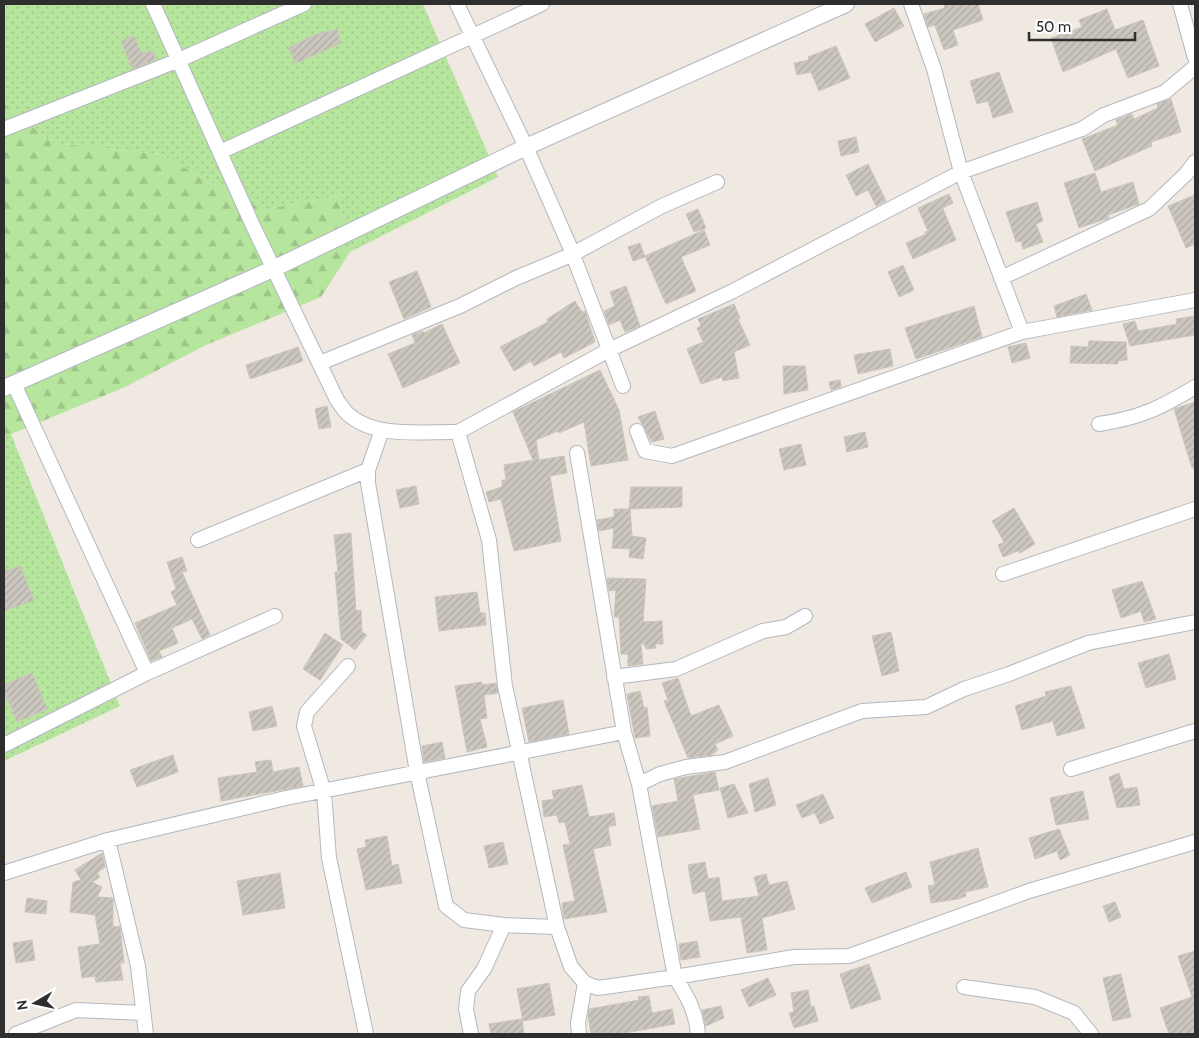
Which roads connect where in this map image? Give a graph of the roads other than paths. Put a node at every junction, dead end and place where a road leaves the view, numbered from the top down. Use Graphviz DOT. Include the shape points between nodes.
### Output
graph roads {
  1 [pos="153,4"];
  2 [pos="304,4"];
  3 [pos="457,4"];
  4 [pos="542,4"];
  5 [pos="846,4"];
  6 [pos="911,4"];
  7 [pos="1180,4"];
  8 [pos="472,35"];
  9 [pos="1195,58"];
  10 [pos="179,60"];
  11 [pos="1195,67"];
  12 [pos="4,130"];
  13 [pos="526,147"];
  14 [pos="220,152"];
  15 [pos="1195,162"];
  16 [pos="961,172"];
  17 [pos="717,182"];
  18 [pos="571,254"];
  19 [pos="276,268"];
  20 [pos="1001,278"];
  21 [pos="1195,300"];
  22 [pos="1022,332"];
  23 [pos="609,350"];
  24 [pos="320,363"];
  25 [pos="9,386"];
  26 [pos="623,386"];
  27 [pos="1195,387"];
  28 [pos="1099,424"];
  29 [pos="382,430"];
  30 [pos="638,431"];
  31 [pos="458,432"];
  32 [pos="576,453"];
  33 [pos="368,470"];
  34 [pos="1195,509"];
  35 [pos="198,540"];
  36 [pos="1003,574"];
  37 [pos="275,616"];
  38 [pos="805,616"];
  39 [pos="1195,622"];
  40 [pos="348,666"];
  41 [pos="147,673"];
  42 [pos="614,677"];
  43 [pos="1195,731"];
  44 [pos="624,732"];
  45 [pos="4,745"];
  46 [pos="520,752"];
  47 [pos="1071,769"];
  48 [pos="417,772"];
  49 [pos="639,784"];
  50 [pos="324,792"];
  51 [pos="108,840"];
  52 [pos="1195,842"];
  53 [pos="4,873"];
  54 [pos="504,925"];
  55 [pos="557,927"];
  56 [pos="675,977"];
  57 [pos="585,983"];
  58 [pos="964,987"];
  59 [pos="143,1013"];
  60 [pos="16,1034"];
  61 [pos="146,1034"];
  62 [pos="366,1034"];
  63 [pos="471,1034"];
  64 [pos="579,1034"];
  65 [pos="698,1034"];
  66 [pos="1091,1034"];
  1 -- 10 [label="street"];
  2 -- 10 [label="street"];
  3 -- 8 [label="street"];
  4 -- 8 [label="street"];
  5 -- 13 [label="street"];
  6 -- 16 [label="street" via="934,69"];
  7 -- 9 [label="street"];
  8 -- 13 [label="street"];
  8 -- 14 [label="street"];
  10 -- 12 [label="street"];
  10 -- 14 [label="street"];
  11 -- 16 [label="street" via="1165,92 1104,115 1082,129"];
  13 -- 18 [label="street"];
  13 -- 19 [label="street"];
  14 -- 19 [label="street"];
  15 -- 20 [label="street" via="1149,208"];
  16 -- 20 [label="street"];
  16 -- 23 [label="street" via="733,291"];
  17 -- 18 [label="street" via="662,206"];
  18 -- 23 [label="street"];
  18 -- 24 [label="street" via="460,306"];
  19 -- 24 [label="street"];
  19 -- 25 [label="street"];
  20 -- 22 [label="street"];
  21 -- 22 [label="street"];
  22 -- 30 [label="street" via="672,456 645,451"];
  23 -- 26 [label="street"];
  23 -- 31 [label="street"];
  24 -- 29 [label="street" via="337,400 349,415"];
  25 -- 41 [label="street"];
  27 -- 28 [label="street" via="1159,409 1131,419"];
  29 -- 31 [label="street"];
  29 -- 33 [label="street"];
  31 -- 46 [label="street" via="489,540 505,686"];
  32 -- 42 [label="street"];
  33 -- 35 [label="street"];
  33 -- 48 [label="street"];
  34 -- 36 [label="street"];
  37 -- 41 [label="street"];
  38 -- 42 [label="street" via="786,627 763,631 676,670"];
  39 -- 49 [label="street" via="1088,643 964,689 926,707 862,711 724,762 686,767"];
  40 -- 50 [label="street" via="307,712 304,726"];
  41 -- 45 [label="street"];
  42 -- 44 [label="street"];
  43 -- 47 [label="street"];
  44 -- 46 [label="street"];
  44 -- 49 [label="street"];
  46 -- 48 [label="street"];
  46 -- 55 [label="street"];
  48 -- 50 [label="street"];
  48 -- 54 [label="street" via="446,906 464,920"];
  49 -- 56 [label="street"];
  50 -- 51 [label="street"];
  50 -- 62 [label="street" via="329,858"];
  51 -- 53 [label="street"];
  51 -- 59 [label="street" via="138,966"];
  52 -- 56 [label="street" via="1029,890 849,956 794,957"];
  54 -- 55 [label="street"];
  54 -- 63 [label="street" via="484,969 468,991 466,1009"];
  55 -- 57 [label="street" via="571,967"];
  56 -- 57 [label="street" via="598,988"];
  56 -- 65 [label="street" via="691,1003"];
  57 -- 64 [label="street"];
  58 -- 66 [label="street" via="1035,997 1074,1013"];
  59 -- 60 [label="street" via="76,1010"];
  59 -- 61 [label="street"];
}
